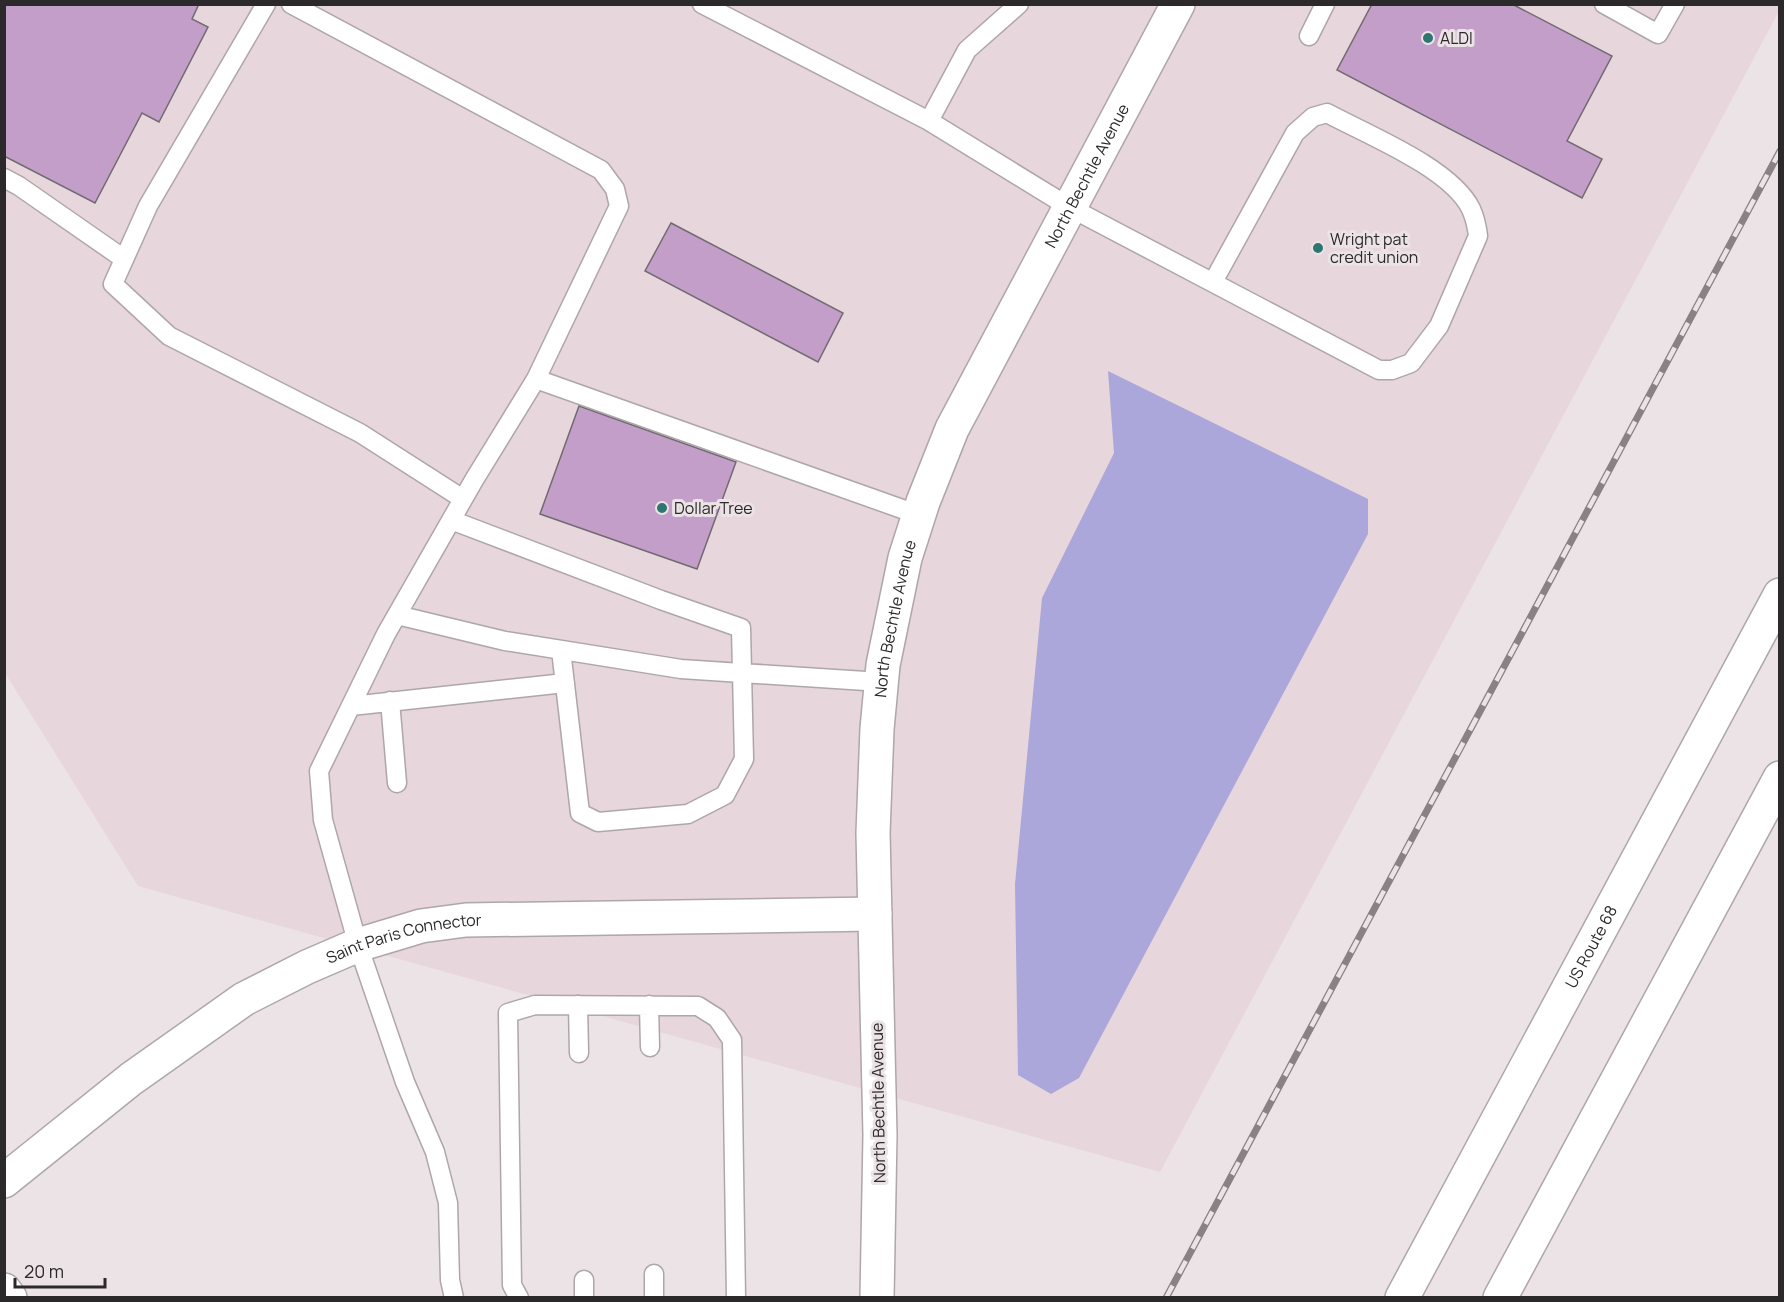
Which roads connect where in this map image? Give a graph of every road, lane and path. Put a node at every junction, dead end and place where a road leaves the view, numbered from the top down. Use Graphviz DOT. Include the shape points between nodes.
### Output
graph roads {
  1 [pos="266,4"];
  2 [pos="291,4"];
  3 [pos="702,4"];
  4 [pos="1019,4"];
  5 [pos="1178,4"];
  6 [pos="1326,4"];
  7 [pos="1604,4"];
  8 [pos="1675,4"];
  9 [pos="1309,36"];
  10 [pos="928,122"];
  11 [pos="4,178"];
  12 [pos="1069,207"];
  13 [pos="124,259"];
  14 [pos="1213,282"];
  15 [pos="536,379"];
  16 [pos="463,499"];
  17 [pos="919,515"];
  18 [pos="450,520"];
  19 [pos="1779,595"];
  20 [pos="397,615"];
  21 [pos="561,650"];
  22 [pos="742,673"];
  23 [pos="881,682"];
  24 [pos="565,683"];
  25 [pos="390,701"];
  26 [pos="351,706"];
  27 [pos="1779,778"];
  28 [pos="398,783"];
  29 [pos="875,914"];
  30 [pos="358,945"];
  31 [pos="578,1005"];
  32 [pos="649,1005"];
  33 [pos="650,1047"];
  34 [pos="579,1053"];
  35 [pos="4,1181"];
  36 [pos="654,1274"];
  37 [pos="4,1290"];
  38 [pos="877,1297"];
  39 [pos="10,1298"];
  40 [pos="454,1298"];
  41 [pos="519,1298"];
  42 [pos="654,1298"];
  43 [pos="736,1298"];
  44 [pos="1402,1298"];
  45 [pos="1500,1298"];
  1 -- 13 [label="lane" via="148,206"];
  2 -- 15 [label="lane" via="601,170 615,189 619,206"];
  3 -- 10 [label="lane"];
  4 -- 10 [label="lane" via="967,50"];
  5 -- 12 [label="main road, North Bechtle Avenue"];
  6 -- 9 [label="lane"];
  7 -- 8 [label="lane" via="1658,34"];
  10 -- 12 [label="lane"];
  11 -- 13 [label="lane"];
  12 -- 14 [label="lane"];
  12 -- 17 [label="main road, North Bechtle Avenue" via="952,429"];
  13 -- 16 [label="lane" via="113,284 169,336 360,433"];
  14 -- 14 [label="lane" via="1379,370 1392,370 1411,363 1439,326 1478,236 1477,227 1470,208 1447,180 1327,113 1313,117 1295,134"];
  15 -- 16 [label="lane"];
  15 -- 17 [label="lane"];
  16 -- 18 [label="lane"];
  17 -- 23 [label="main road, North Bechtle Avenue" via="905,558"];
  18 -- 20 [label="lane"];
  18 -- 22 [label="lane" via="741,627"];
  19 -- 44 [label="main road, US Route 68"];
  20 -- 21 [label="lane"];
  20 -- 26 [label="lane"];
  21 -- 22 [label="lane" via="681,669"];
  21 -- 24 [label="lane"];
  22 -- 23 [label="lane"];
  22 -- 24 [label="lane" via="744,759 724,795 688,814 598,822 580,813"];
  23 -- 29 [label="main road, North Bechtle Avenue" via="873,833"];
  24 -- 25 [label="lane"];
  25 -- 26 [label="lane"];
  25 -- 28 [label="lane"];
  26 -- 30 [label="lane" via="319,771 323,820"];
  27 -- 45 [label="main road"];
  29 -- 30 [label="main road, Saint Paris Connector" via="466,920 421,927"];
  29 -- 38 [label="main road, North Bechtle Avenue" via="880,1135"];
  30 -- 35 [label="main road, Saint Paris Connector" via="244,999 131,1079"];
  30 -- 40 [label="lane" via="405,1082 435,1152 448,1203"];
  31 -- 32 [label="lane"];
  31 -- 34 [label="lane"];
  31 -- 41 [label="lane" via="535,1005 508,1013 512,1286"];
  32 -- 33 [label="lane"];
  32 -- 43 [label="lane" via="698,1005 717,1018 732,1040"];
  36 -- 42 [label="lane"];
  37 -- 39 [label="main road"];
}
